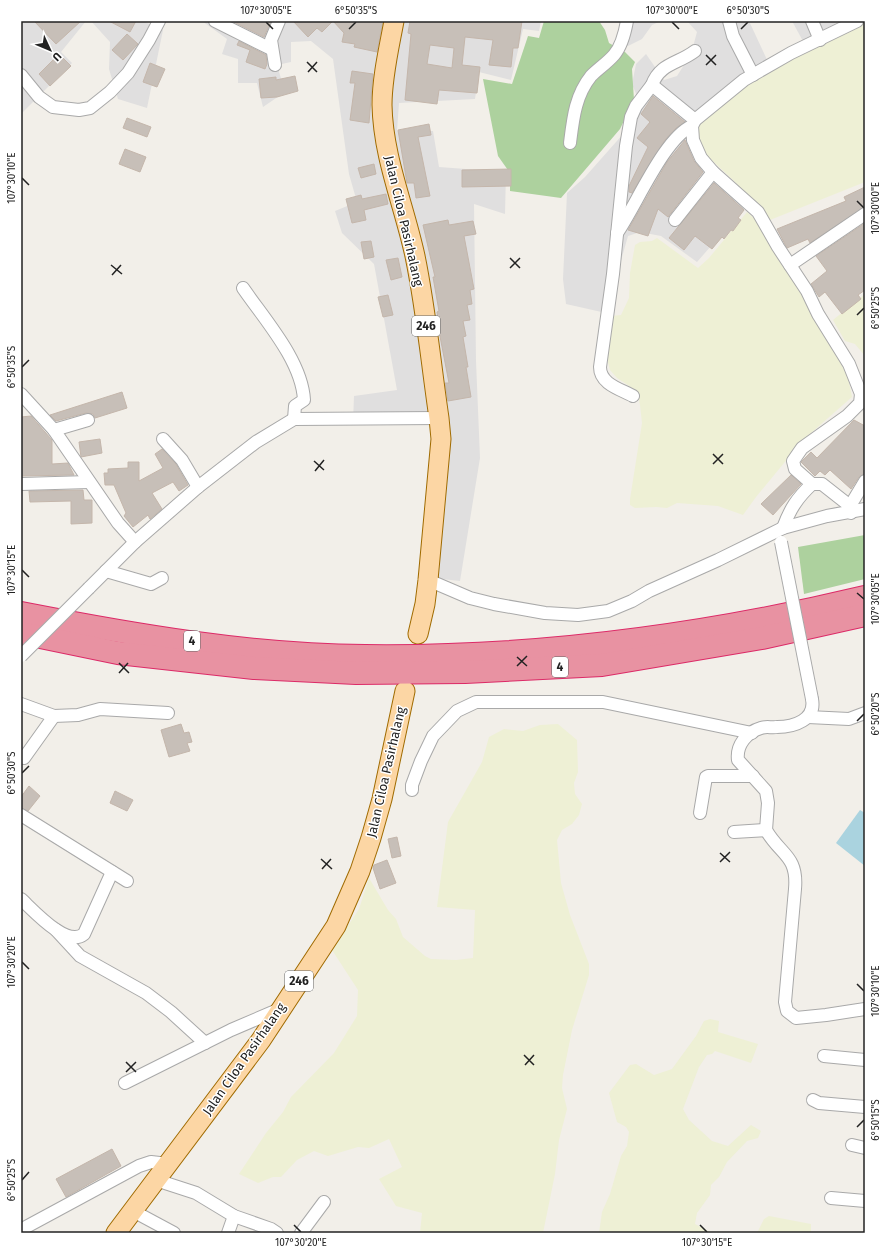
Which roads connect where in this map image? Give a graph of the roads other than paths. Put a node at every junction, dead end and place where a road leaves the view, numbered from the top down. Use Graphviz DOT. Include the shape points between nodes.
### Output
graph roads {
  1 [pos="159,21"];
  2 [pos="214,21"];
  3 [pos="279,21"];
  4 [pos="394,21"];
  5 [pos="627,21"];
  6 [pos="729,21"];
  7 [pos="812,21"];
  8 [pos="857,21"];
  9 [pos="234,26"];
  10 [pos="820,40"];
  11 [pos="271,49"];
  12 [pos="695,50"];
  13 [pos="275,65"];
  14 [pos="21,75"];
  15 [pos="753,75"];
  16 [pos="652,85"];
  17 [pos="694,123"];
  18 [pos="570,143"];
  19 [pos="713,172"];
  20 [pos="865,214"];
  21 [pos="675,220"];
  22 [pos="617,233"];
  23 [pos="790,265"];
  24 [pos="243,288"];
  25 [pos="21,394"];
  26 [pos="633,396"];
  27 [pos="439,418"];
  28 [pos="294,419"];
  29 [pos="88,420"];
  30 [pos="54,430"];
  31 [pos="163,439"];
  32 [pos="865,481"];
  33 [pos="89,482"];
  34 [pos="21,484"];
  35 [pos="812,484"];
  36 [pos="198,487"];
  37 [pos="851,509"];
  38 [pos="865,510"];
  39 [pos="781,534"];
  40 [pos="135,542"];
  41 [pos="106,571"];
  42 [pos="162,578"];
  43 [pos="428,580"];
  44 [pos="865,597"];
  45 [pos="21,613"];
  46 [pos="865,615"];
  47 [pos="21,633"];
  48 [pos="418,634"];
  49 [pos="21,656"];
  50 [pos="405,691"];
  51 [pos="21,704"];
  52 [pos="168,713"];
  53 [pos="865,714"];
  54 [pos="54,716"];
  55 [pos="808,717"];
  56 [pos="752,733"];
  57 [pos="24,758"];
  58 [pos="753,776"];
  59 [pos="412,790"];
  60 [pos="700,813"];
  61 [pos="21,815"];
  62 [pos="766,830"];
  63 [pos="734,832"];
  64 [pos="112,872"];
  65 [pos="127,882"];
  66 [pos="21,899"];
  67 [pos="56,930"];
  68 [pos="865,1008"];
  69 [pos="280,1009"];
  70 [pos="205,1043"];
  71 [pos="824,1056"];
  72 [pos="865,1060"];
  73 [pos="125,1083"];
  74 [pos="814,1100"];
  75 [pos="865,1107"];
  76 [pos="852,1145"];
  77 [pos="865,1148"];
  78 [pos="168,1164"];
  79 [pos="156,1180"];
  80 [pos="831,1198"];
  81 [pos="865,1201"];
  82 [pos="324,1202"];
  83 [pos="133,1211"];
  84 [pos="234,1216"];
  85 [pos="27,1227"];
  86 [pos="116,1233"];
  87 [pos="174,1233"];
  88 [pos="228,1233"];
  89 [pos="277,1233"];
  90 [pos="301,1233"];
  1 -- 14 [label="street" via="128,73 90,108 79,110 53,107 39,97"];
  2 -- 9 [label="street"];
  3 -- 11 [label="street"];
  4 -- 27 [label="main road, Jalan Ciloa Pasirhalang / 246" via="382,104 384,133 415,256"];
  5 -- 18 [label="street" via="626,31 615,54 591,76 582,91 574,109"];
  6 -- 15 [label="street" via="733,36"];
  7 -- 10 [label="street"];
  8 -- 10 [label="street"];
  9 -- 11 [label="street"];
  10 -- 15 [label="street"];
  11 -- 13 [label="street"];
  12 -- 16 [label="street" via="685,58 659,70"];
  15 -- 17 [label="street"];
  16 -- 17 [label="street"];
  16 -- 22 [label="street" via="631,117"];
  17 -- 19 [label="street" via="693,140"];
  17 -- 22 [label="street" via="676,137 658,162"];
  19 -- 21 [label="street"];
  19 -- 23 [label="street" via="758,212"];
  20 -- 23 [label="street"];
  22 -- 26 [label="street" via="600,374 606,382"];
  23 -- 35 [label="street" via="849,364 862,399 847,416 802,448 793,460 795,469"];
  24 -- 28 [label="street" via="296,368 304,389 304,400 295,406"];
  25 -- 30 [label="street"];
  27 -- 28 [label="street"];
  27 -- 43 [label="main road, Jalan Ciloa Pasirhalang / 246" via="440,455"];
  28 -- 36 [label="street" via="256,442"];
  29 -- 30 [label="street"];
  30 -- 33 [label="street"];
  31 -- 36 [label="street" via="182,460"];
  32 -- 37 [label="street"];
  33 -- 34 [label="street"];
  33 -- 40 [label="street"];
  35 -- 37 [label="street" via="822,484"];
  35 -- 39 [label="street" via="789,510"];
  36 -- 40 [label="street"];
  37 -- 38 [label="street"];
  37 -- 39 [label="street"];
  39 -- 43 [label="street" via="608,611 578,615 494,604 470,598"];
  39 -- 55 [label="street, bridge" via="812,699 813,708"];
  40 -- 41 [label="street"];
  41 -- 42 [label="street" via="151,584"];
  41 -- 49 [label="street, bridge"];
  43 -- 48 [label="main road, Jalan Ciloa Pasirhalang / 246" via="426,604"];
  44 -- 45 [label="highway, 4" via="698,631 596,645 371,656 265,650 132,634"];
  46 -- 47 [label="highway, 4" via="762,638 602,665 465,672 356,673 254,668 118,653"];
  50 -- 69 [label="main road, Jalan Ciloa Pasirhalang / 246" via="382,799 360,871 336,926"];
  51 -- 54 [label="street"];
  52 -- 54 [label="street" via="100,709 78,715"];
  53 -- 55 [label="street" via="849,719"];
  54 -- 57 [label="street"];
  55 -- 56 [label="street" via="798,723 783,727 762,727"];
  56 -- 58 [label="street" via="739,745 737,756 740,763"];
  56 -- 59 [label="street" via="603,702 476,702 456,711 433,736 421,761"];
  58 -- 60 [label="street" via="706,777"];
  58 -- 62 [label="street" via="766,791"];
  61 -- 64 [label="street"];
  62 -- 63 [label="street"];
  62 -- 68 [label="street" via="789,857 796,878 785,1002 787,1011 796,1018 826,1016"];
  64 -- 65 [label="street"];
  64 -- 67 [label="street" via="84,934 80,938 75,938"];
  66 -- 67 [label="street"];
  67 -- 70 [label="street" via="80,956 146,993"];
  69 -- 70 [label="street"];
  69 -- 78 [label="main road, Jalan Ciloa Pasirhalang / 246" via="261,1040"];
  70 -- 73 [label="street"];
  71 -- 72 [label="street"];
  74 -- 75 [label="street" via="819,1103"];
  76 -- 77 [label="street"];
  78 -- 79 [label="main road, Jalan Ciloa Pasirhalang / 246"];
  78 -- 85 [label="street" via="151,1162 140,1166"];
  79 -- 83 [label="main road, Jalan Ciloa Pasirhalang / 246"];
  79 -- 84 [label="street" via="196,1193"];
  80 -- 81 [label="street"];
  82 -- 90 [label="street"];
  83 -- 86 [label="main road, Jalan Ciloa Pasirhalang / 246"];
  83 -- 87 [label="street"];
  84 -- 88 [label="street"];
  84 -- 89 [label="street"];
}
